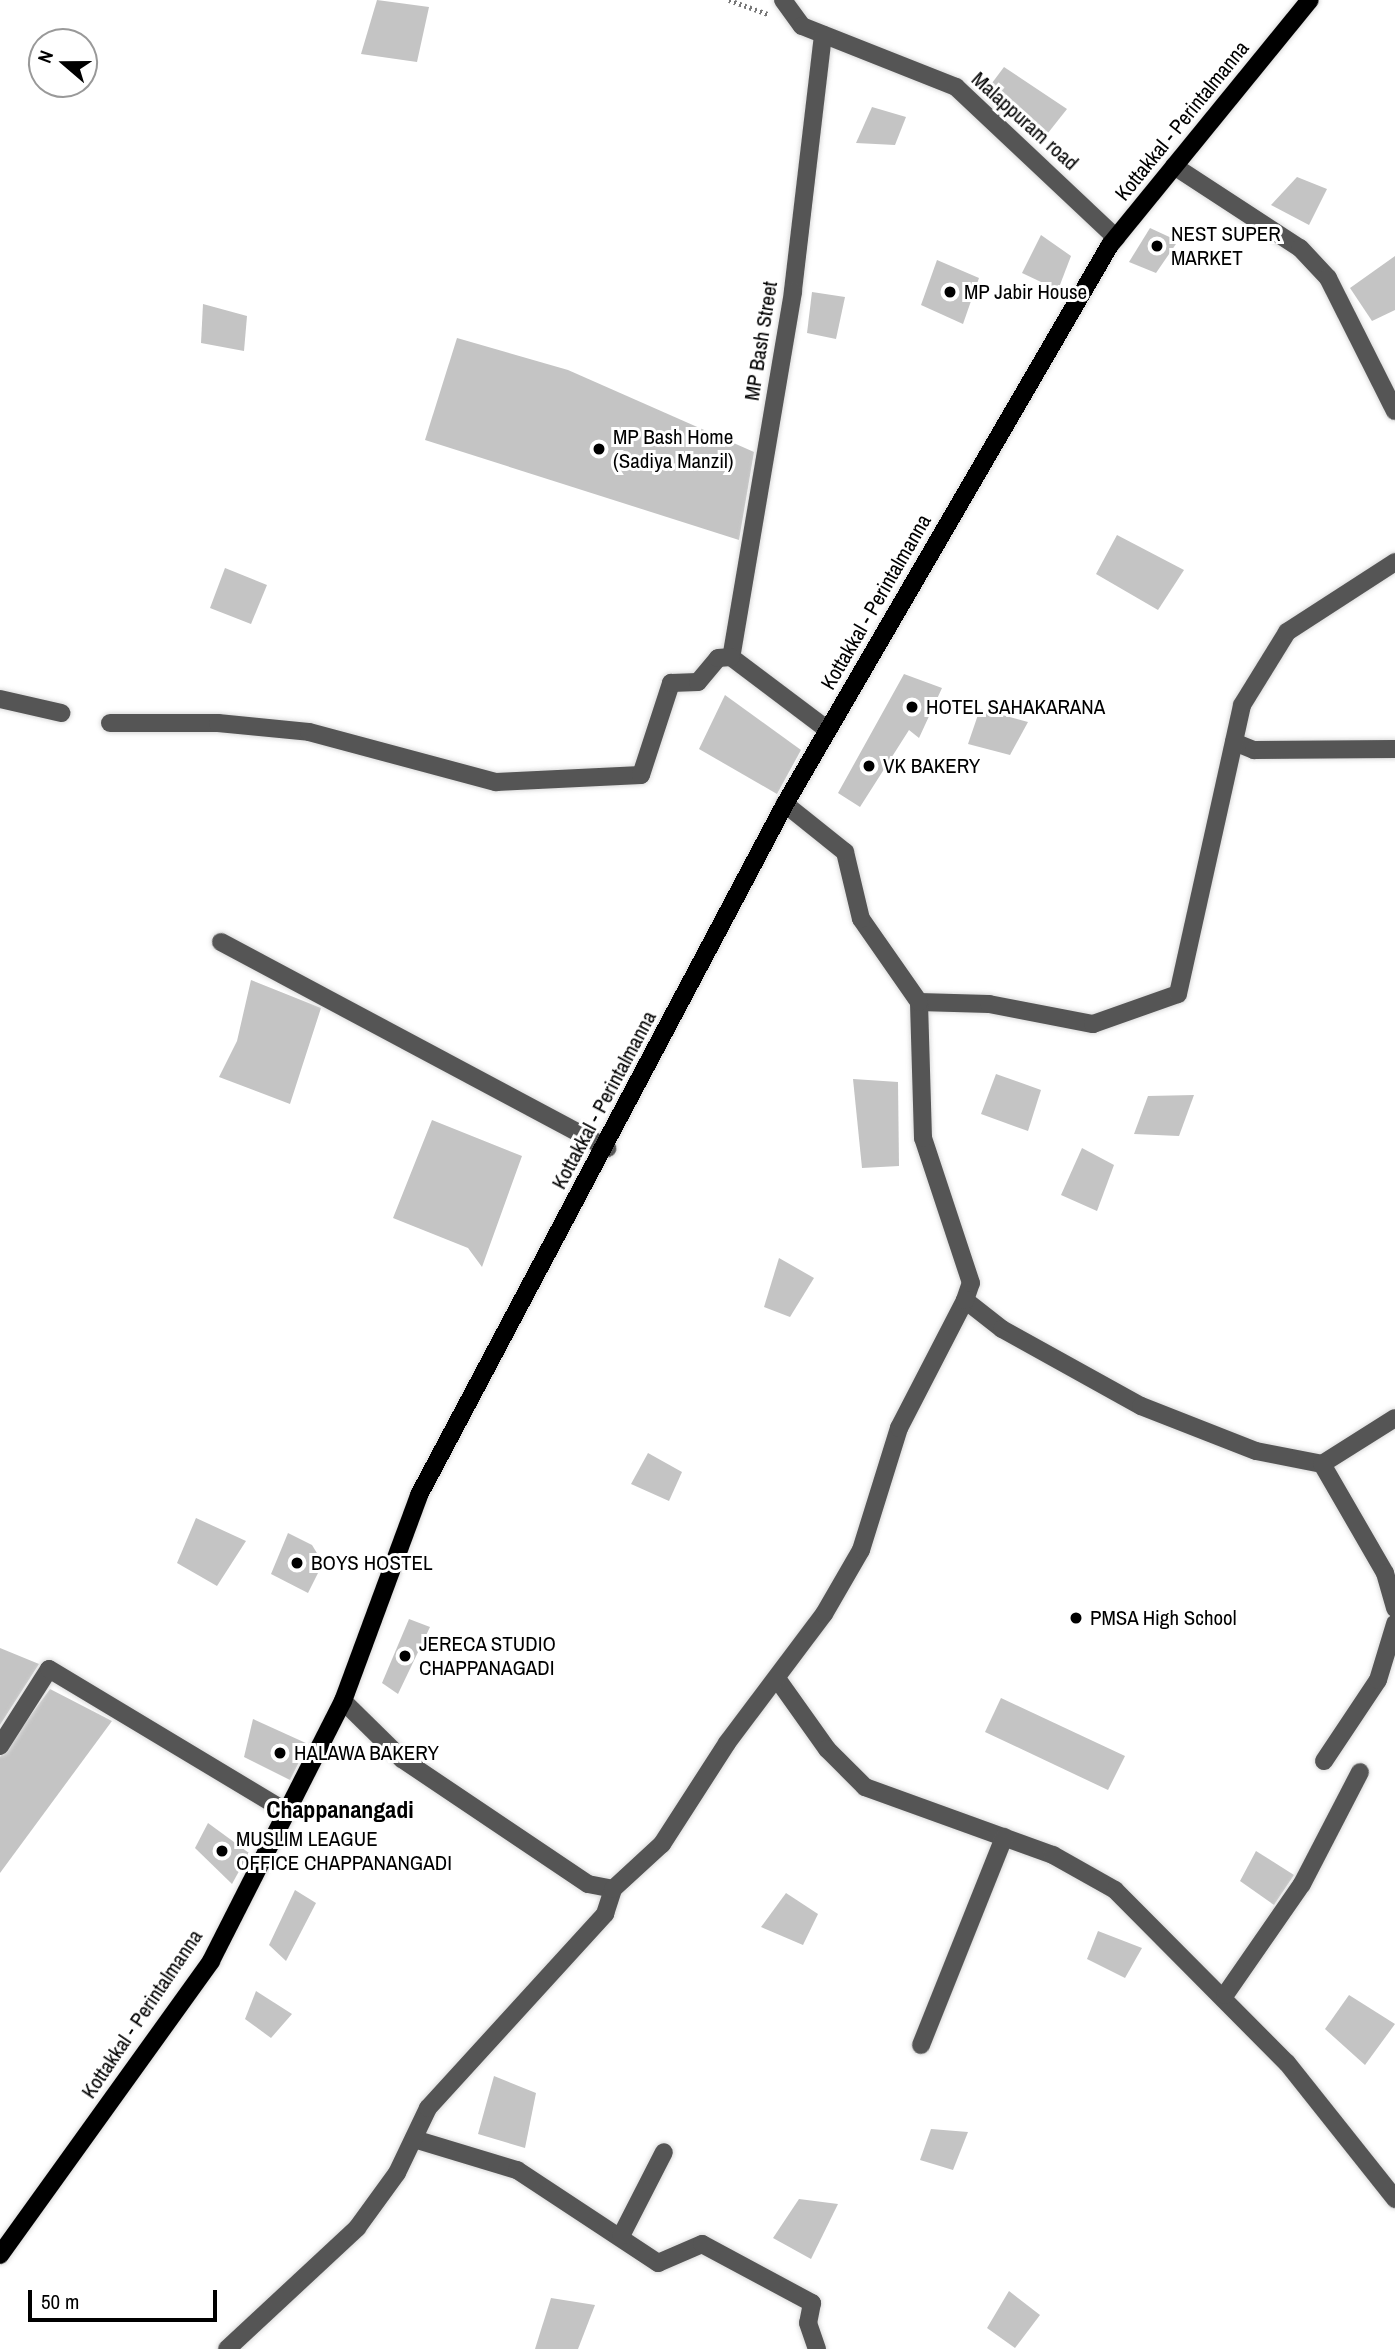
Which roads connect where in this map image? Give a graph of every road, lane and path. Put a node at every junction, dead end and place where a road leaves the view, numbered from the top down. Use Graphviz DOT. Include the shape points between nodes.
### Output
graph roads {
  1 [pos="783,0"];
  2 [pos="1310,0"];
  3 [pos="823,35"];
  4 [pos="1174,166"];
  5 [pos="1116,238"];
  6 [pos="1395,411"];
  7 [pos="1395,562"];
  8 [pos="731,657"];
  9 [pos="0,699"];
  10 [pos="61,713"];
  11 [pos="110,723"];
  12 [pos="828,730"];
  13 [pos="1234,742"];
  14 [pos="1395,748"];
  15 [pos="785,804"];
  16 [pos="221,942"];
  17 [pos="919,1002"];
  18 [pos="607,1148"];
  19 [pos="965,1300"];
  20 [pos="1395,1418"];
  21 [pos="1322,1464"];
  22 [pos="1395,1609"];
  23 [pos="1395,1623"];
  24 [pos="778,1679"];
  25 [pos="343,1701"];
  26 [pos="0,1745"];
  27 [pos="1324,1761"];
  28 [pos="1360,1772"];
  29 [pos="285,1811"];
  30 [pos="1004,1837"];
  31 [pos="613,1889"];
  32 [pos="1225,1996"];
  33 [pos="921,2045"];
  34 [pos="414,2139"];
  35 [pos="663,2152"];
  36 [pos="1395,2199"];
  37 [pos="621,2236"];
  38 [pos="0,2255"];
  39 [pos="227,2349"];
  40 [pos="817,2349"];
  1 -- 3 [label="street, Malappuram road" via="802,26"];
  2 -- 4 [label="main road, Kottakkal - Perintalmanna"];
  3 -- 5 [label="street, Malappuram road" via="956,87"];
  3 -- 8 [label="street, MP Bash Street" via="793,292"];
  4 -- 5 [label="main road, Kottakkal - Perintalmanna"];
  4 -- 6 [label="street" via="1300,248 1328,278"];
  5 -- 12 [label="main road, Kottakkal - Perintalmanna"];
  7 -- 13 [label="street" via="1287,632 1242,705"];
  8 -- 11 [label="street" via="718,658 698,682 671,683 641,775 496,782 309,732 218,723"];
  8 -- 12 [label="street"];
  9 -- 10 [label="street"];
  12 -- 15 [label="main road, Kottakkal - Perintalmanna"];
  13 -- 14 [label="street" via="1254,750"];
  13 -- 17 [label="street" via="1178,994 1093,1024 989,1004"];
  15 -- 17 [label="street" via="845,852 861,919"];
  15 -- 18 [label="main road, Kottakkal - Perintalmanna"];
  16 -- 18 [label="street"];
  17 -- 19 [label="street" via="923,1138 971,1283"];
  18 -- 25 [label="main road, Kottakkal - Perintalmanna" via="419,1495"];
  19 -- 21 [label="street" via="1002,1329 1141,1406 1256,1451"];
  19 -- 24 [label="street" via="900,1428 861,1550"];
  20 -- 21 [label="street"];
  21 -- 22 [label="street" via="1385,1573"];
  23 -- 27 [label="street" via="1378,1680"];
  24 -- 30 [label="street" via="827,1749 866,1787"];
  24 -- 31 [label="street" via="727,1743 662,1844"];
  25 -- 29 [label="main road, Kottakkal - Perintalmanna"];
  25 -- 31 [label="street" via="402,1759 588,1884"];
  26 -- 29 [label="street" via="49,1669"];
  28 -- 32 [label="street" via="1302,1885"];
  29 -- 38 [label="main road, Kottakkal - Perintalmanna" via="211,1961"];
  30 -- 32 [label="street" via="1115,1890"];
  30 -- 33 [label="street"];
  31 -- 34 [label="street" via="605,1914 428,2108"];
  32 -- 36 [label="street"];
  34 -- 37 [label="street" via="517,2170"];
  34 -- 39 [label="street" via="357,2228"];
  35 -- 37 [label="street"];
  37 -- 40 [label="street" via="658,2263 702,2244 812,2303 808,2323"];
}
